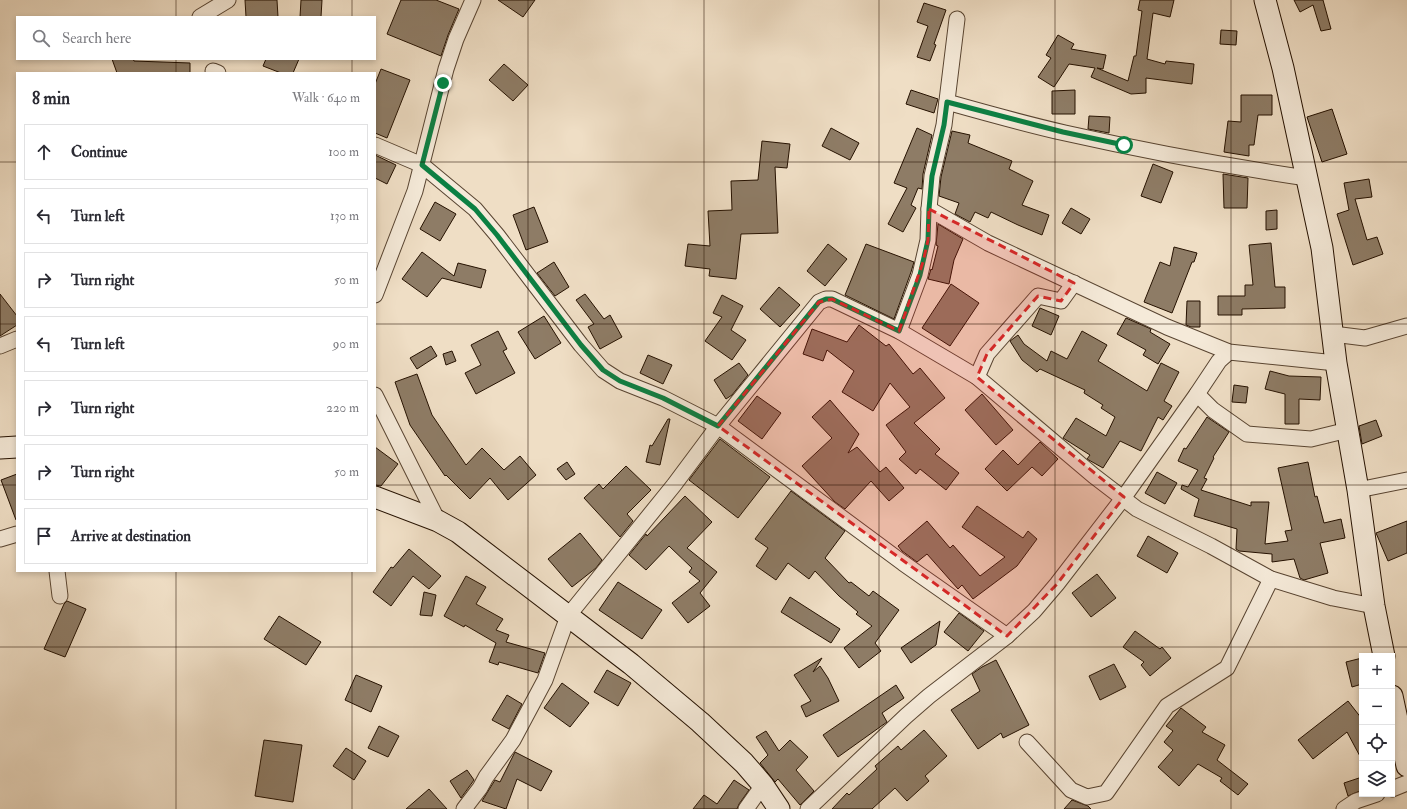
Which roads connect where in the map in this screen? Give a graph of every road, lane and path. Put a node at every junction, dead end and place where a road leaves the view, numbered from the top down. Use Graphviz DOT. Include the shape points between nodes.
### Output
graph roads {
  1 [pos="228,0"];
  2 [pos="473,0"];
  3 [pos="1265,0"];
  4 [pos="202,16"];
  5 [pos="957,19"];
  6 [pos="947,102"];
  7 [pos="376,145"];
  8 [pos="422,165"];
  9 [pos="1307,178"];
  10 [pos="929,209"];
  11 [pos="1074,283"];
  12 [pos="376,292"];
  13 [pos="1407,326"];
  14 [pos="899,331"];
  15 [pos="1333,334"];
  16 [pos="16,339"];
  17 [pos="0,346"];
  18 [pos="1229,352"];
  19 [pos="1336,363"];
  20 [pos="977,377"];
  21 [pos="1197,394"];
  22 [pos="376,400"];
  23 [pos="718,426"];
  24 [pos="1348,430"];
  25 [pos="16,447"];
  26 [pos="0,448"];
  27 [pos="1407,480"];
  28 [pos="1358,490"];
  29 [pos="376,497"];
  30 [pos="1124,497"];
  31 [pos="438,521"];
  32 [pos="16,534"];
  33 [pos="0,540"];
  34 [pos="57,572"];
  35 [pos="1271,579"];
  36 [pos="60,596"];
  37 [pos="1374,606"];
  38 [pos="568,616"];
  39 [pos="1007,636"];
  40 [pos="1383,653"];
  41 [pos="1395,710"];
  42 [pos="1027,742"];
  43 [pos="1407,766"];
  44 [pos="1407,783"];
  45 [pos="763,784"];
  46 [pos="1395,788"];
  47 [pos="1368,797"];
  48 [pos="464,809"];
  49 [pos="746,809"];
  50 [pos="780,809"];
  51 [pos="808,809"];
  52 [pos="1344,809"];
  1 -- 4 [label="street"];
  2 -- 8 [label="street" via="446,69"];
  3 -- 9 [label="main road"];
  5 -- 6 [label="street"];
  6 -- 9 [label="street" via="1162,154"];
  6 -- 10 [label="street" via="932,176"];
  7 -- 8 [label="street"];
  8 -- 12 [label="street" via="415,191"];
  8 -- 23 [label="street" via="475,209 603,370 620,381 663,398"];
  9 -- 15 [label="main road" via="1322,248"];
  10 -- 11 [label="street" via="988,243"];
  10 -- 14 [label="street" via="924,262"];
  11 -- 18 [label="street" via="1167,327"];
  11 -- 20 [label="street" via="1062,301 1038,296 987,354"];
  13 -- 15 [label="street" via="1365,338"];
  14 -- 20 [label="street"];
  14 -- 23 [label="street" via="832,299 819,302"];
  15 -- 19 [label="main road"];
  16 -- 17 [label="street"];
  18 -- 19 [label="street"];
  18 -- 21 [label="street" via="1219,361"];
  19 -- 24 [label="main road"];
  20 -- 30 [label="street" via="1094,476"];
  21 -- 24 [label="street" via="1213,410 1247,434 1310,440"];
  21 -- 30 [label="street"];
  22 -- 31 [label="street"];
  23 -- 38 [label="street" via="674,485"];
  23 -- 39 [label="street" via="903,563"];
  24 -- 28 [label="main road"];
  25 -- 26 [label="main road"];
  27 -- 28 [label="street"];
  28 -- 37 [label="main road"];
  29 -- 31 [label="main road"];
  30 -- 35 [label="street" via="1137,509"];
  30 -- 39 [label="street" via="1057,584 1034,611"];
  31 -- 38 [label="main road" via="458,532"];
  32 -- 33 [label="street"];
  34 -- 36 [label="street"];
  35 -- 37 [label="street" via="1333,598"];
  35 -- 42 [label="street" via="1228,668 1167,706 1106,793 1087,797 1071,790"];
  37 -- 40 [label="main road"];
  38 -- 45 [label="main road" via="631,664 700,722"];
  38 -- 48 [label="street" via="545,680 513,740"];
  39 -- 51 [label="street" via="929,696"];
  41 -- 43 [label="main road"];
  44 -- 46 [label="street"];
  45 -- 49 [label="street"];
  45 -- 50 [label="main road"];
  47 -- 52 [label="street"];
}
